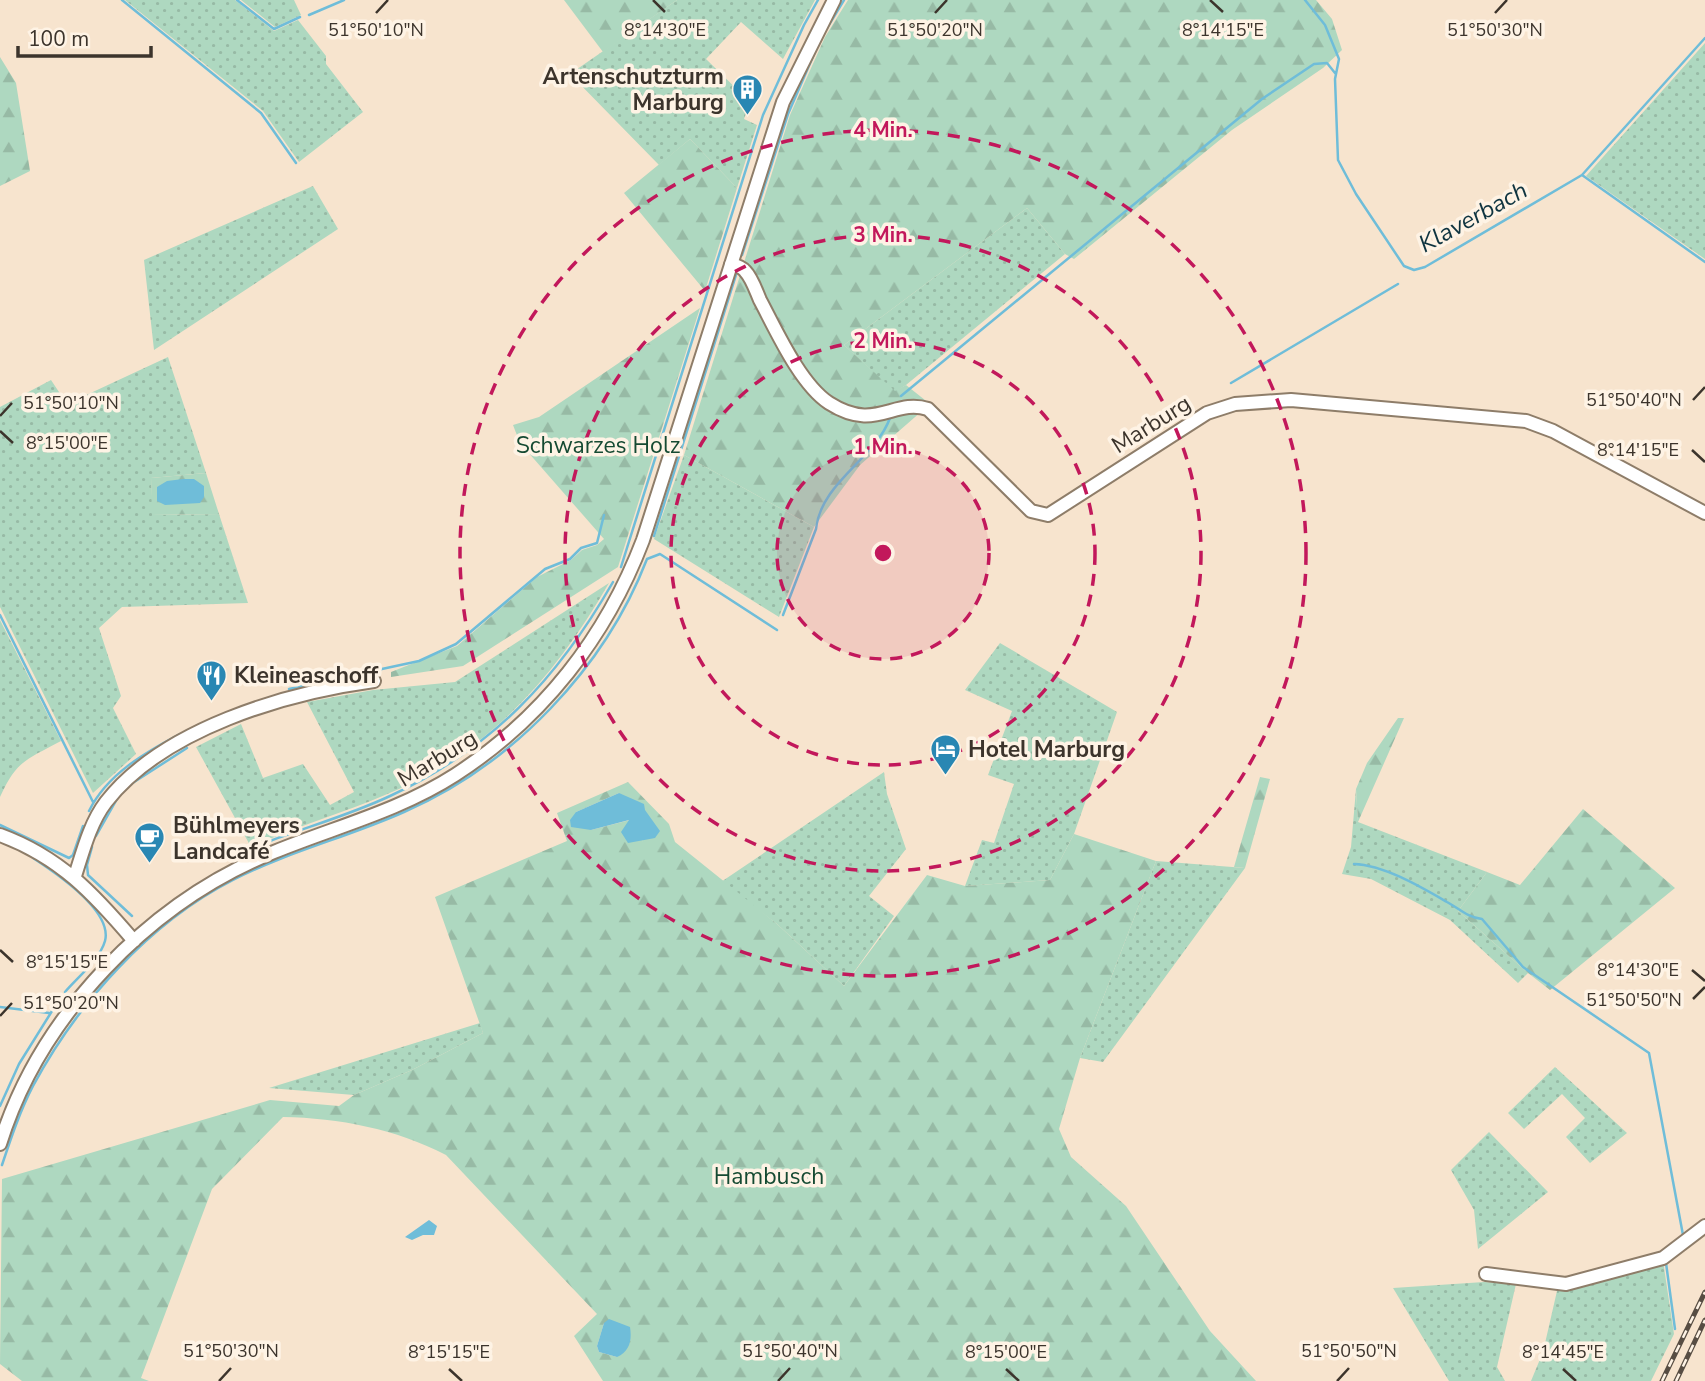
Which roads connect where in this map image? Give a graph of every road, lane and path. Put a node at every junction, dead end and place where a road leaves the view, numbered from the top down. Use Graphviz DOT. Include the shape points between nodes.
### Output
graph roads {
  1 [pos="834,0"];
  2 [pos="731,264"];
  3 [pos="1705,513"];
  4 [pos="374,681"];
  5 [pos="0,835"];
  6 [pos="75,876"];
  7 [pos="134,941"];
  8 [pos="0,1144"];
  9 [pos="1705,1226"];
  10 [pos="1486,1275"];
  1 -- 2 [label="street, Marburg" via="783,102"];
  2 -- 3 [label="street, Marburg" via="745,270 780,338 827,402 850,414 873,417 916,405 928,409 1031,511 1040,514 1048,515 1207,413 1235,404 1291,400 1526,421"];
  2 -- 7 [label="street, Marburg" via="629,577 601,629 566,677 533,713 454,776 396,807 225,874 181,902"];
  4 -- 6 [label="street" via="284,699 224,721 146,764 104,805"];
  5 -- 6 [label="street"];
  6 -- 7 [label="street"];
  7 -- 8 [label="street, Marburg" via="44,1049"];
  9 -- 10 [label="street" via="1663,1258 1566,1284"];
}
